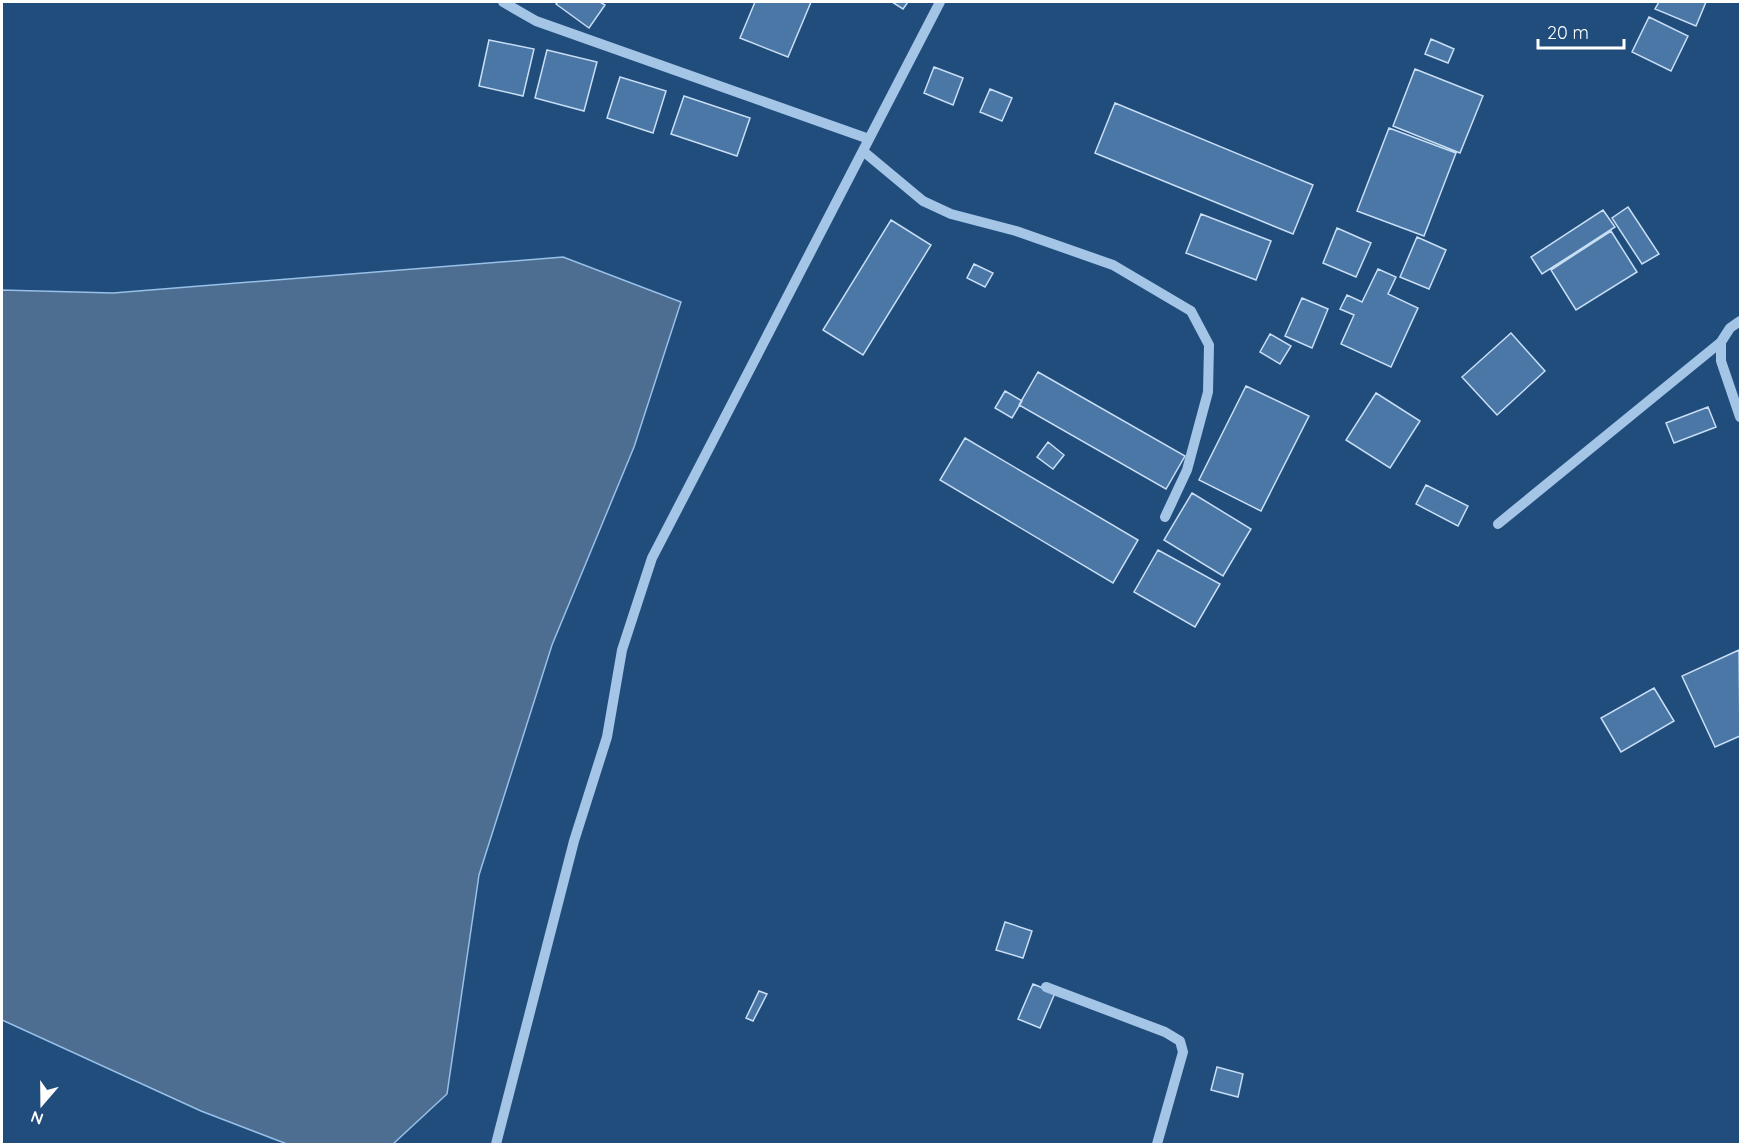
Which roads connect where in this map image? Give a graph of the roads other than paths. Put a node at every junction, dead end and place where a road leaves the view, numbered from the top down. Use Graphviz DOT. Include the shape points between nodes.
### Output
graph roads {
  1 [pos="503,2"];
  2 [pos="940,2"];
  3 [pos="869,139"];
  4 [pos="863,151"];
  5 [pos="1740,321"];
  6 [pos="1721,342"];
  7 [pos="1740,417"];
  8 [pos="1165,517"];
  9 [pos="1498,524"];
  10 [pos="1046,987"];
  11 [pos="496,1144"];
  12 [pos="1157,1144"];
  1 -- 3 [label="street" via="536,21"];
  2 -- 3 [label="street"];
  3 -- 4 [label="street"];
  4 -- 8 [label="street" via="923,201 1113,265 1191,311 1209,345 1208,392 1187,470"];
  4 -- 11 [label="street" via="652,558 622,650 607,737 574,840"];
  5 -- 6 [label="street"];
  6 -- 7 [label="street" via="1721,361"];
  6 -- 9 [label="street"];
  10 -- 12 [label="street" via="1180,1041 1183,1052"];
}
